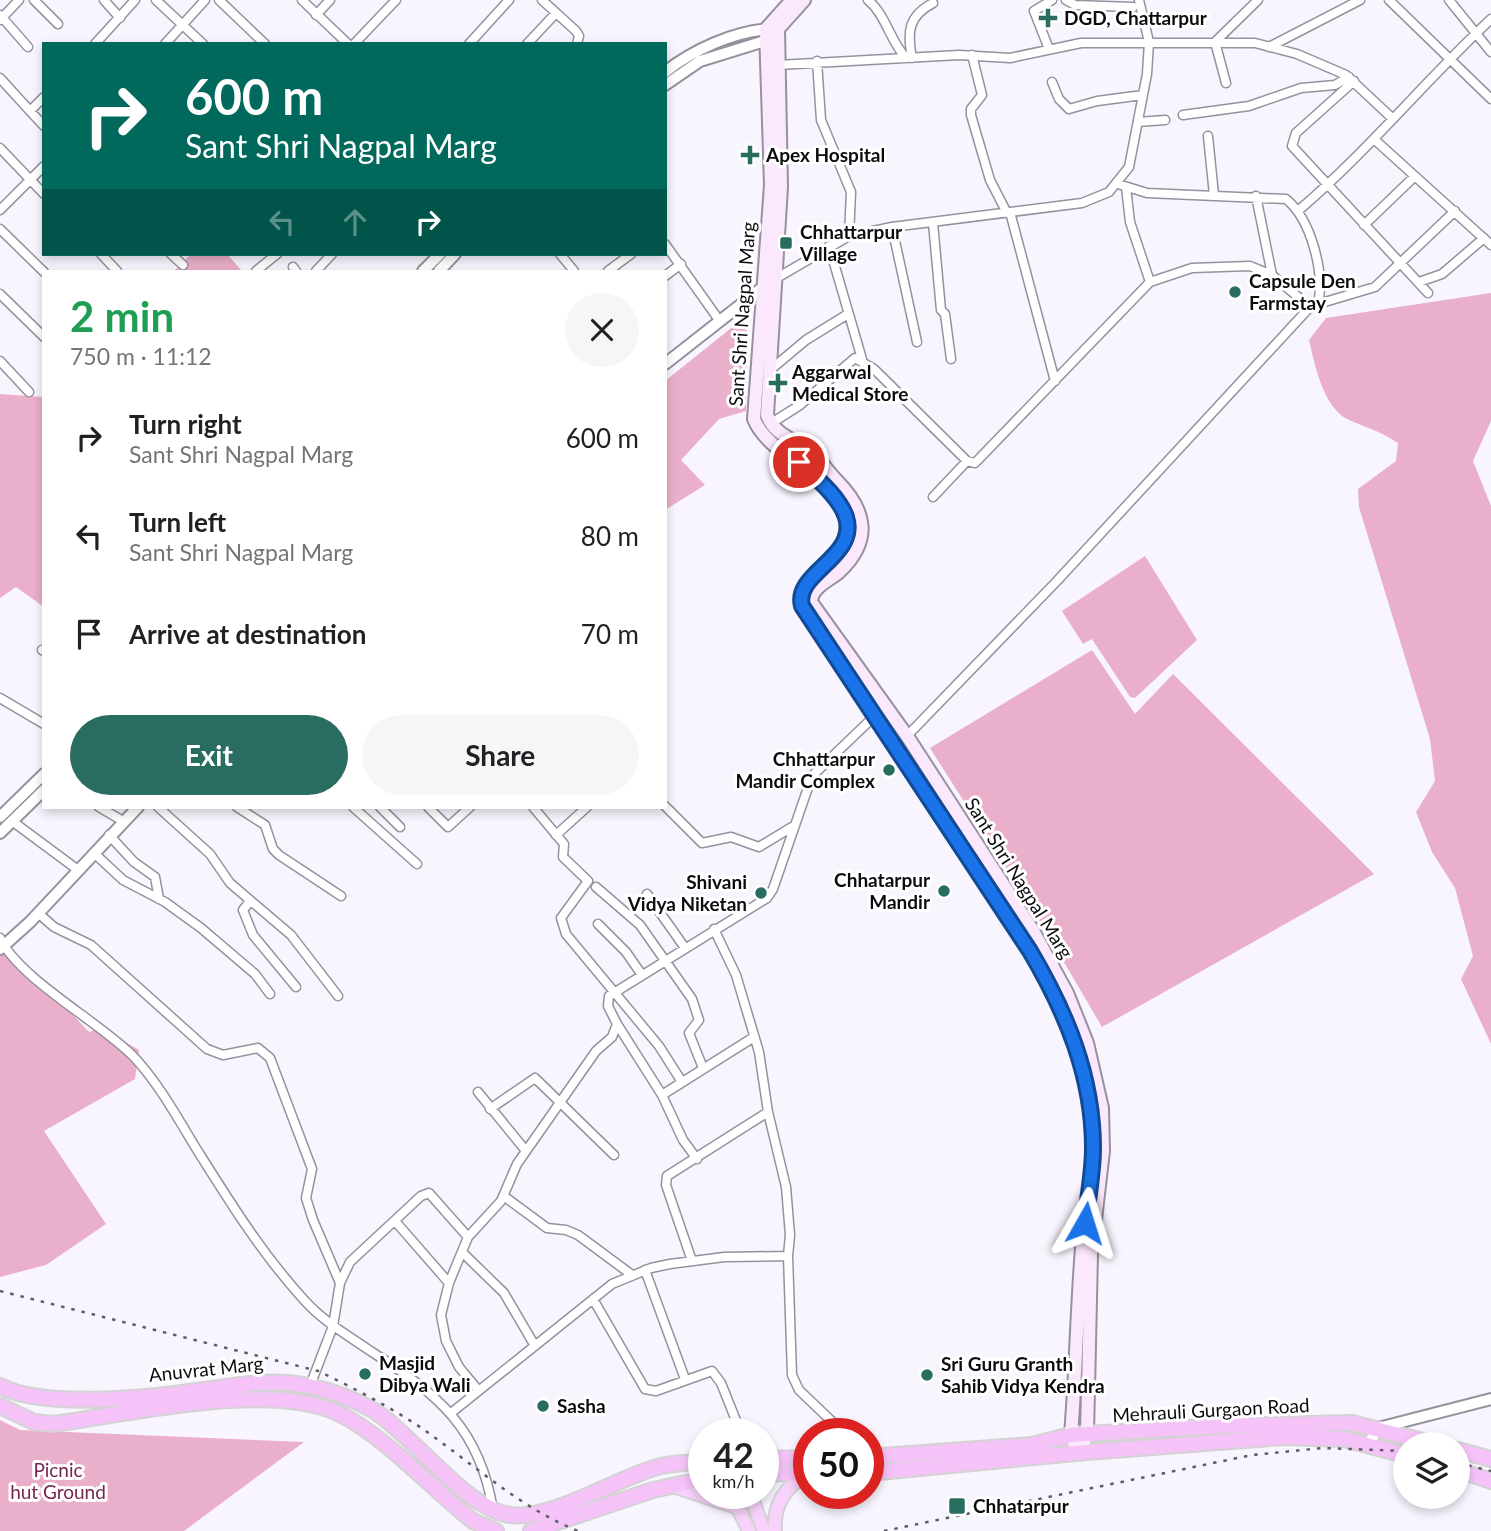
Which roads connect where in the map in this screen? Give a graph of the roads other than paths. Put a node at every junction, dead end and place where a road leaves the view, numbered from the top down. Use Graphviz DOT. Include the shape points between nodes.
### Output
graph roads {
  1 [pos="19,0"];
  2 [pos="34,0"];
  3 [pos="104,0"];
  4 [pos="135,0"];
  5 [pos="156,0"];
  6 [pos="205,0"];
  7 [pos="219,0"];
  8 [pos="302,0"];
  9 [pos="330,0"];
  10 [pos="396,0"];
  11 [pos="509,0"];
  12 [pos="542,0"];
  13 [pos="792,0"];
  14 [pos="804,0"];
  15 [pos="869,0"];
  16 [pos="1052,0"];
  17 [pos="1066,0"];
  18 [pos="1258,0"];
  19 [pos="1360,0"];
  20 [pos="1389,0"];
  21 [pos="1449,0"];
  22 [pos="1132,2"];
  23 [pos="933,3"];
  24 [pos="556,13"];
  25 [pos="316,15"];
  26 [pos="1,17"];
  27 [pos="120,18"];
  28 [pos="1491,19"];
  29 [pos="58,24"];
  30 [pos="183,25"];
  31 [pos="1477,32"];
  32 [pos="772,34"];
  33 [pos="97,42"];
  34 [pos="167,42"];
  35 [pos="201,42"];
  36 [pos="263,42"];
  37 [pos="346,42"];
  38 [pos="356,42"];
  39 [pos="471,42"];
  40 [pos="529,42"];
  41 [pos="578,42"];
  42 [pos="1149,42"];
  43 [pos="1215,42"];
  44 [pos="29,47"];
  45 [pos="1269,47"];
  46 [pos="1049,49"];
  47 [pos="1491,52"];
  48 [pos="972,55"];
  49 [pos="909,58"];
  50 [pos="1450,58"];
  51 [pos="817,61"];
  52 [pos="778,65"];
  53 [pos="667,71"];
  54 [pos="0,78"];
  55 [pos="1352,79"];
  56 [pos="1052,82"];
  57 [pos="1226,83"];
  58 [pos="667,84"];
  59 [pos="1143,95"];
  60 [pos="42,99"];
  61 [pos="1491,99"];
  62 [pos="30,111"];
  63 [pos="1183,115"];
  64 [pos="1393,119"];
  65 [pos="1165,120"];
  66 [pos="1138,122"];
  67 [pos="42,124"];
  68 [pos="1208,136"];
  69 [pos="1375,140"];
  70 [pos="0,148"];
  71 [pos="42,168"];
  72 [pos="1415,176"];
  73 [pos="30,180"];
  74 [pos="1122,185"];
  75 [pos="1327,187"];
  76 [pos="42,192"];
  77 [pos="1214,195"];
  78 [pos="1256,197"];
  79 [pos="0,210"];
  80 [pos="1299,210"];
  81 [pos="1455,211"];
  82 [pos="1009,213"];
  83 [pos="933,223"];
  84 [pos="1364,225"];
  85 [pos="892,227"];
  86 [pos="0,229"];
  87 [pos="849,236"];
  88 [pos="1484,238"];
  89 [pos="1491,245"];
  90 [pos="667,246"];
  91 [pos="829,246"];
  92 [pos="102,256"];
  93 [pos="173,256"];
  94 [pos="275,256"];
  95 [pos="330,256"];
  96 [pos="438,256"];
  97 [pos="453,256"];
  98 [pos="562,256"];
  99 [pos="628,256"];
  100 [pos="1402,262"];
  101 [pos="681,264"];
  102 [pos="183,265"];
  103 [pos="42,270"];
  104 [pos="116,270"];
  105 [pos="257,270"];
  106 [pos="317,270"];
  107 [pos="424,270"];
  108 [pos="440,270"];
  109 [pos="573,270"];
  110 [pos="609,270"];
  111 [pos="667,274"];
  112 [pos="1272,275"];
  113 [pos="775,279"];
  114 [pos="1150,282"];
  115 [pos="1419,282"];
  116 [pos="762,286"];
  117 [pos="1428,293"];
  118 [pos="0,294"];
  119 [pos="1314,305"];
  120 [pos="848,314"];
  121 [pos="719,320"];
  122 [pos="42,335"];
  123 [pos="916,342"];
  124 [pos="862,359"];
  125 [pos="951,359"];
  126 [pos="0,361"];
  127 [pos="667,362"];
  128 [pos="769,371"];
  129 [pos="1055,381"];
  130 [pos="29,392"];
  131 [pos="770,424"];
  132 [pos="967,461"];
  133 [pos="933,497"];
  134 [pos="0,698"];
  135 [pos="880,711"];
  136 [pos="42,723"];
  137 [pos="907,736"];
  138 [pos="42,776"];
  139 [pos="42,792"];
  140 [pos="667,808"];
  141 [pos="102,809"];
  142 [pos="136,809"];
  143 [pos="161,809"];
  144 [pos="240,809"];
  145 [pos="355,809"];
  146 [pos="382,809"];
  147 [pos="430,809"];
  148 [pos="468,809"];
  149 [pos="535,809"];
  150 [pos="585,809"];
  151 [pos="0,817"];
  152 [pos="12,821"];
  153 [pos="123,821"];
  154 [pos="400,827"];
  155 [pos="792,827"];
  156 [pos="0,833"];
  157 [pos="109,835"];
  158 [pos="556,835"];
  159 [pos="94,853"];
  160 [pos="417,864"];
  161 [pos="78,870"];
  162 [pos="596,887"];
  163 [pos="647,894"];
  164 [pos="341,896"];
  165 [pos="1004,898"];
  166 [pos="159,899"];
  167 [pos="250,901"];
  168 [pos="38,913"];
  169 [pos="598,924"];
  170 [pos="714,929"];
  171 [pos="3,943"];
  172 [pos="685,948"];
  173 [pos="666,961"];
  174 [pos="642,975"];
  175 [pos="296,987"];
  176 [pos="614,990"];
  177 [pos="270,995"];
  178 [pos="338,996"];
  179 [pos="617,1024"];
  180 [pos="754,1037"];
  181 [pos="703,1068"];
  182 [pos="682,1082"];
  183 [pos="478,1092"];
  184 [pos="662,1095"];
  185 [pos="559,1103"];
  186 [pos="490,1109"];
  187 [pos="768,1112"];
  188 [pos="526,1151"];
  189 [pos="614,1156"];
  190 [pos="697,1158"];
  191 [pos="505,1196"];
  192 [pos="395,1221"];
  193 [pos="468,1237"];
  194 [pos="461,1251"];
  195 [pos="788,1256"];
  196 [pos="692,1261"];
  197 [pos="645,1270"];
  198 [pos="632,1275"];
  199 [pos="340,1283"];
  200 [pos="449,1283"];
  201 [pos="593,1299"];
  202 [pos="333,1326"];
  203 [pos="535,1346"];
  204 [pos="685,1379"];
  205 [pos="0,1386"];
  206 [pos="310,1386"];
  207 [pos="478,1390"];
  208 [pos="1491,1399"];
  209 [pos="0,1406"];
  210 [pos="451,1413"];
  211 [pos="735,1418"];
  212 [pos="828,1418"];
  213 [pos="1378,1428"];
  214 [pos="1393,1432"];
  215 [pos="1071,1435"];
  216 [pos="1087,1435"];
  217 [pos="1368,1445"];
  218 [pos="1393,1452"];
  219 [pos="1078,1453"];
  220 [pos="1470,1453"];
  221 [pos="884,1456"];
  222 [pos="1491,1459"];
  223 [pos="688,1463"];
  224 [pos="884,1471"];
  225 [pos="1470,1474"];
  226 [pos="1491,1481"];
  227 [pos="688,1482"];
  228 [pos="793,1484"];
  229 [pos="670,1485"];
  230 [pos="688,1491"];
  231 [pos="739,1509"];
  232 [pos="756,1509"];
  233 [pos="493,1510"];
  234 [pos="472,1526"];
  235 [pos="496,1531"];
  236 [pos="531,1531"];
  237 [pos="749,1531"];
  238 [pos="764,1531"];
  239 [pos="775,1531"];
  1 -- 26 [label="street"];
  2 -- 29 [label="street"];
  3 -- 27 [label="street"];
  4 -- 27 [label="street"];
  5 -- 30 [label="street"];
  6 -- 30 [label="street"];
  7 -- 36 [label="street"];
  8 -- 25 [label="street"];
  9 -- 25 [label="street"];
  10 -- 38 [label="street"];
  11 -- 39 [label="street"];
  12 -- 24 [label="street"];
  13 -- 32 [label="main road"];
  14 -- 32 [label="main road"];
  15 -- 49 [label="street" via="893,41"];
  16 -- 46 [label="street" via="1034,11"];
  17 -- 22 [label="street" via="1075,5"];
  18 -- 43 [label="street"];
  19 -- 45 [label="street"];
  20 -- 50 [label="street"];
  21 -- 31 [label="street"];
  22 -- 42 [label="street" via="1143,18"];
  23 -- 49 [label="street" via="917,13 909,26"];
  24 -- 40 [label="street"];
  24 -- 41 [label="street" via="579,36"];
  25 -- 37 [label="street"];
  26 -- 44 [label="street"];
  27 -- 33 [label="street"];
  28 -- 31 [label="street"];
  30 -- 34 [label="street"];
  30 -- 35 [label="street"];
  31 -- 47 [label="street"];
  31 -- 50 [label="street"];
  32 -- 52 [label="main road, Sant Shri Nagpal Marg"];
  32 -- 53 [label="street" via="696,51"];
  32 -- 58 [label="street" via="700,61"];
  32 -- 116 [label="main road, Sant Shri Nagpal Marg" via="771,185"];
  42 -- 43 [label="street"];
  42 -- 46 [label="street" via="1081,43"];
  42 -- 59 [label="street"];
  43 -- 45 [label="street"];
  43 -- 57 [label="street"];
  45 -- 55 [label="street" via="1297,54"];
  46 -- 48 [label="street" via="1010,58"];
  48 -- 49 [label="street"];
  48 -- 82 [label="street" via="982,95 970,112 990,180"];
  49 -- 51 [label="street"];
  50 -- 61 [label="street"];
  50 -- 64 [label="street"];
  51 -- 52 [label="street"];
  51 -- 87 [label="street" via="821,120 850,192"];
  52 -- 113 [label="main road, Sant Shri Nagpal Marg" via="782,187"];
  54 -- 62 [label="street"];
  55 -- 63 [label="street" via="1301,88 1249,106"];
  55 -- 64 [label="street"];
  55 -- 75 [label="street" via="1292,140 1296,153"];
  56 -- 59 [label="street" via="1069,109"];
  59 -- 66 [label="street"];
  60 -- 62 [label="street"];
  62 -- 67 [label="street"];
  64 -- 69 [label="street"];
  65 -- 66 [label="street"];
  66 -- 74 [label="street"];
  68 -- 77 [label="street"];
  69 -- 72 [label="street"];
  69 -- 75 [label="street"];
  70 -- 73 [label="street"];
  71 -- 73 [label="street"];
  72 -- 81 [label="street"];
  72 -- 84 [label="street"];
  73 -- 76 [label="street"];
  73 -- 79 [label="street"];
  74 -- 77 [label="street" via="1147,193"];
  74 -- 82 [label="street" via="1082,203"];
  74 -- 114 [label="street"];
  75 -- 80 [label="street"];
  75 -- 84 [label="street"];
  77 -- 78 [label="street"];
  78 -- 80 [label="street" via="1279,197"];
  78 -- 112 [label="street"];
  80 -- 119 [label="street" via="1314,253"];
  81 -- 88 [label="street"];
  81 -- 100 [label="street"];
  82 -- 83 [label="street"];
  82 -- 129 [label="street"];
  83 -- 85 [label="street"];
  83 -- 125 [label="street"];
  84 -- 100 [label="street"];
  85 -- 87 [label="street"];
  85 -- 123 [label="street"];
  86 -- 103 [label="street"];
  87 -- 91 [label="street"];
  88 -- 89 [label="street"];
  88 -- 115 [label="street" via="1442,274"];
  90 -- 101 [label="street"];
  91 -- 113 [label="street"];
  91 -- 120 [label="street"];
  92 -- 104 [label="street"];
  93 -- 102 [label="street"];
  94 -- 105 [label="street"];
  95 -- 106 [label="street"];
  96 -- 107 [label="street"];
  97 -- 108 [label="street"];
  98 -- 109 [label="street"];
  99 -- 110 [label="street"];
  100 -- 115 [label="street"];
  100 -- 119 [label="street" via="1369,290"];
  101 -- 111 [label="street"];
  101 -- 121 [label="street"];
  112 -- 114 [label="street" via="1250,266 1206,267 1176,271"];
  112 -- 119 [label="street"];
  113 -- 116 [label="street"];
  113 -- 128 [label="main road, Sant Shri Nagpal Marg"];
  114 -- 129 [label="street"];
  115 -- 117 [label="street"];
  116 -- 121 [label="street"];
  116 -- 135 [label="main road, Sant Shri Nagpal Marg" via="754,419 766,439 799,462 828,491 846,518 845,538 804,586 802,606"];
  118 -- 122 [label="street"];
  119 -- 137 [label="street"];
  120 -- 124 [label="street"];
  120 -- 128 [label="street"];
  121 -- 127 [label="street"];
  124 -- 131 [label="street" via="851,359 800,405"];
  124 -- 132 [label="street"];
  126 -- 130 [label="street"];
  128 -- 131 [label="main road, Sant Shri Nagpal Marg"];
  129 -- 132 [label="street" via="978,461"];
  131 -- 135 [label="main road, Sant Shri Nagpal Marg" via="814,454 860,512 863,524 853,557 814,591 811,601"];
  132 -- 133 [label="street"];
  134 -- 136 [label="street"];
  135 -- 137 [label="main road, Sant Shri Nagpal Marg"];
  135 -- 155 [label="street" via="817,768"];
  135 -- 165 [label="main road, Sant Shri Nagpal Marg"];
  137 -- 165 [label="main road, Sant Shri Nagpal Marg"];
  138 -- 151 [label="street"];
  139 -- 152 [label="street"];
  140 -- 155 [label="street" via="702,843 731,837 759,847"];
  141 -- 153 [label="street"];
  142 -- 153 [label="street"];
  143 -- 167 [label="street" via="210,853 230,883"];
  144 -- 164 [label="street" via="265,825 279,855"];
  145 -- 160 [label="street"];
  146 -- 154 [label="street"];
  147 -- 148 [label="street" via="448,827"];
  149 -- 158 [label="street"];
  150 -- 158 [label="street"];
  152 -- 156 [label="street"];
  152 -- 161 [label="street"];
  153 -- 157 [label="street"];
  155 -- 170 [label="street" via="770,894"];
  157 -- 159 [label="street"];
  157 -- 166 [label="street" via="155,877"];
  158 -- 176 [label="street" via="564,844 563,857 589,881 561,918 566,934"];
  159 -- 161 [label="street"];
  159 -- 166 [label="street" via="132,887"];
  161 -- 168 [label="street"];
  162 -- 173 [label="street" via="640,925"];
  163 -- 172 [label="street"];
  165 -- 215 [label="main road, Sant Shri Nagpal Marg" via="1058,997 1087,1081 1093,1150 1082,1247"];
  165 -- 216 [label="main road, Sant Shri Nagpal Marg" via="1032,929 1067,993 1096,1074 1102,1108 1103,1151 1091,1254"];
  166 -- 177 [label="street" via="229,951"];
  167 -- 175 [label="street" via="243,909 246,923"];
  167 -- 178 [label="street" via="291,935"];
  168 -- 171 [label="street"];
  168 -- 199 [label="street" via="54,927 91,945 207,1049 223,1055 258,1048 270,1058 312,1169 306,1198"];
  169 -- 174 [label="street"];
  170 -- 172 [label="street"];
  170 -- 180 [label="street" via="736,975"];
  171 -- 202 [label="street" via="144,1069 245,1225 306,1302"];
  172 -- 173 [label="street"];
  173 -- 174 [label="street"];
  173 -- 181 [label="street" via="696,1007 699,1020 689,1033"];
  174 -- 176 [label="street"];
  176 -- 179 [label="street" via="607,1002"];
  176 -- 182 [label="street"];
  179 -- 184 [label="street"];
  179 -- 185 [label="street" via="612,1037 596,1051"];
  180 -- 181 [label="street"];
  180 -- 187 [label="street"];
  181 -- 182 [label="street"];
  182 -- 184 [label="street"];
  183 -- 186 [label="street"];
  184 -- 190 [label="street" via="679,1133"];
  185 -- 186 [label="street" via="535,1078"];
  185 -- 188 [label="street"];
  185 -- 189 [label="street"];
  186 -- 188 [label="street"];
  187 -- 190 [label="street"];
  187 -- 195 [label="street" via="786,1187"];
  188 -- 191 [label="street"];
  190 -- 196 [label="street" via="665,1180"];
  191 -- 193 [label="street"];
  191 -- 198 [label="street" via="547,1228 578,1236"];
  192 -- 193 [label="street" via="429,1193"];
  192 -- 199 [label="street" via="356,1254"];
  192 -- 200 [label="street"];
  193 -- 194 [label="street"];
  194 -- 200 [label="street"];
  194 -- 203 [label="street" via="504,1293"];
  195 -- 196 [label="street"];
  195 -- 212 [label="street" via="792,1375 799,1390"];
  196 -- 197 [label="street"];
  197 -- 198 [label="street"];
  197 -- 204 [label="street"];
  198 -- 201 [label="street"];
  199 -- 202 [label="street"];
  200 -- 207 [label="street" via="442,1315 446,1342"];
  201 -- 203 [label="street"];
  201 -- 204 [label="street" via="645,1389 656,1391"];
  202 -- 206 [label="street"];
  202 -- 210 [label="street" via="391,1363"];
  203 -- 207 [label="street"];
  204 -- 211 [label="street" via="707,1371 717,1375"];
  205 -- 206 [label="highway, Anuvrat Marg" via="17,1395 61,1401 201,1391 253,1381"];
  206 -- 233 [label="highway, Anuvrat Marg" via="340,1393 374,1411"];
  207 -- 210 [label="street"];
  208 -- 213 [label="street"];
  209 -- 234 [label="highway, Anuvrat Marg" via="34,1422 54,1424 203,1403 268,1400 312,1404 359,1426"];
  210 -- 233 [label="street" via="480,1455"];
  213 -- 214 [label="highway, Mehrauli Gurgaon Road"];
  213 -- 216 [label="highway, Mehrauli Gurgaon Road" via="1352,1423 1221,1426"];
  213 -- 217 [label="street"];
  215 -- 216 [label="highway, Mehrauli Gurgaon Road"];
  215 -- 219 [label="main road, Sant Shri Nagpal Marg"];
  215 -- 221 [label="highway, Mehrauli Gurgaon Road" via="1032,1445"];
  216 -- 219 [label="main road, Sant Shri Nagpal Marg"];
  217 -- 218 [label="highway"];
  217 -- 219 [label="highway" via="1317,1437"];
  219 -- 224 [label="highway"];
  220 -- 222 [label="highway"];
  223 -- 233 [label="highway, Anuvrat Marg" via="661,1466 535,1514"];
  225 -- 226 [label="highway"];
  227 -- 229 [label="highway"];
  228 -- 239 [label="main road" via="775,1513"];
  229 -- 230 [label="main road"];
  229 -- 236 [label="highway"];
  231 -- 237 [label="main road"];
  232 -- 238 [label="main road"];
  234 -- 235 [label="highway, Anuvrat Marg"];
}
